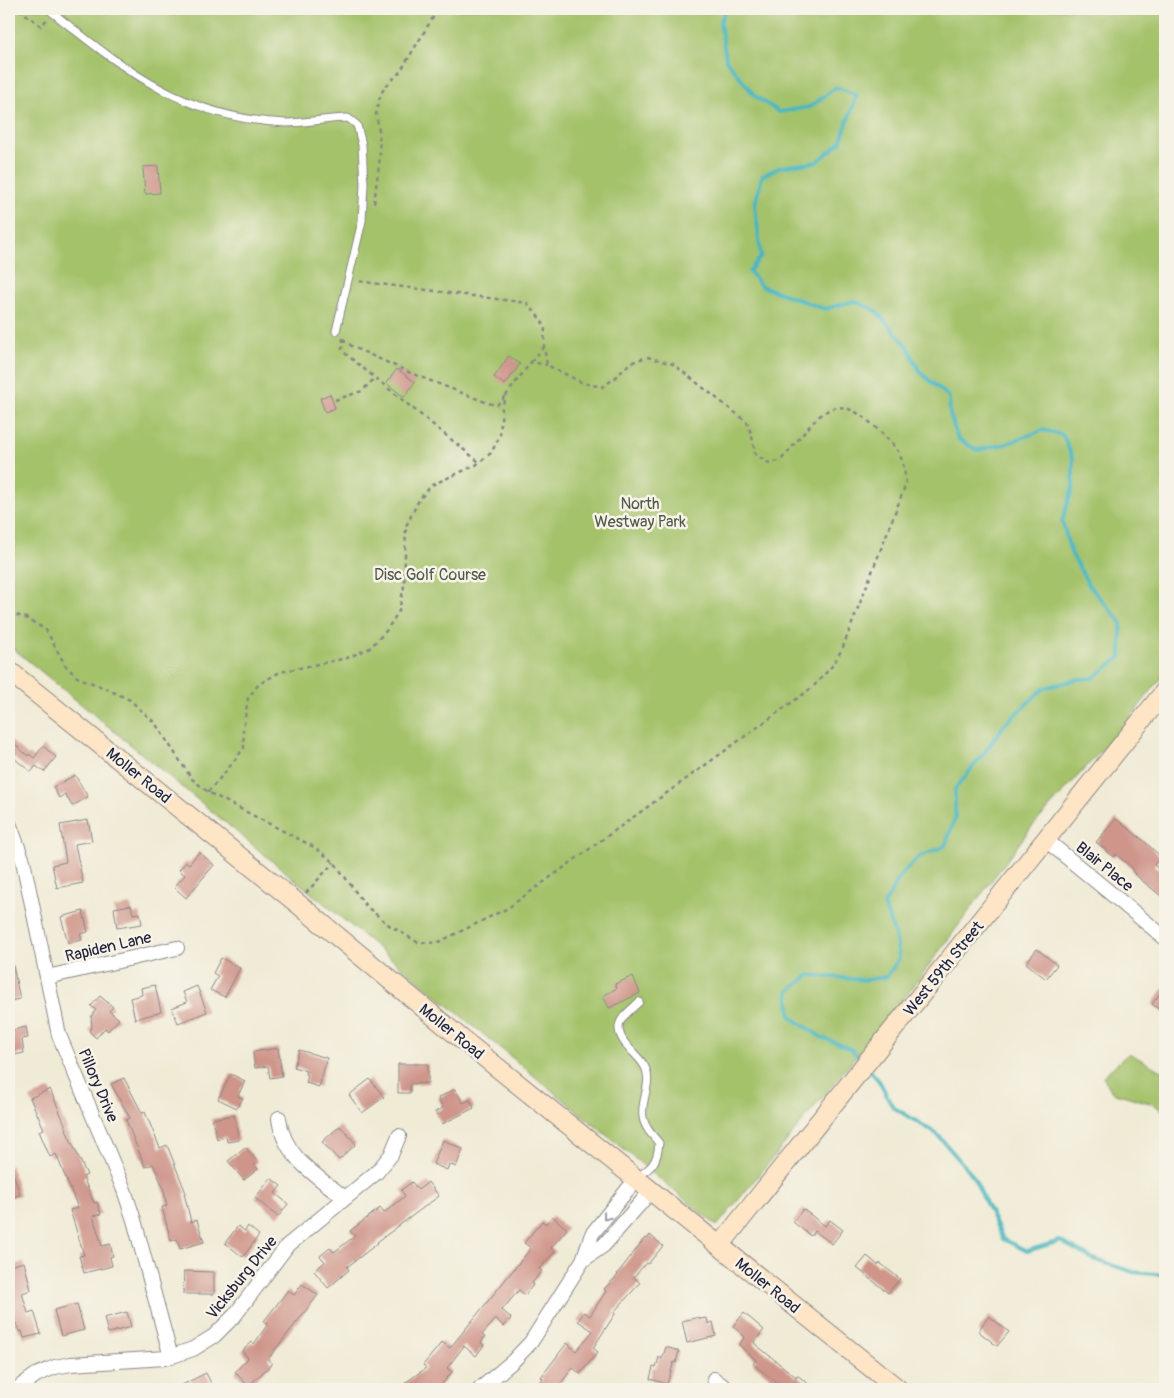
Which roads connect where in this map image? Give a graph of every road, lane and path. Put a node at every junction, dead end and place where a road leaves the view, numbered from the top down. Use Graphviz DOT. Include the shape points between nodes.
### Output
graph roads {
  1 [pos="19,9"];
  2 [pos="438,9"];
  3 [pos="51,11"];
  4 [pos="372,208"];
  5 [pos="359,272"];
  6 [pos="345,329"];
  7 [pos="336,332"];
  8 [pos="342,339"];
  9 [pos="544,346"];
  10 [pos="531,362"];
  11 [pos="547,365"];
  12 [pos="375,378"];
  13 [pos="506,394"];
  14 [pos="335,400"];
  15 [pos="480,462"];
  16 [pos="9,612"];
  17 [pos="9,671"];
  18 [pos="1165,691"];
  19 [pos="208,792"];
  20 [pos="9,824"];
  21 [pos="1046,840"];
  22 [pos="334,862"];
  23 [pos="297,903"];
  24 [pos="1165,938"];
  25 [pos="177,948"];
  26 [pos="47,977"];
  27 [pos="639,1002"];
  28 [pos="278,1118"];
  29 [pos="399,1136"];
  30 [pos="644,1185"];
  31 [pos="345,1198"];
  32 [pos="720,1246"];
  33 [pos="171,1357"];
  34 [pos="714,1378"];
  35 [pos="17,1389"];
  36 [pos="480,1389"];
  37 [pos="727,1389"];
  38 [pos="898,1389"];
  1 -- 3 [label="path" via="41,26"];
  2 -- 4 [label="path" via="400,72 380,97 376,114 380,156"];
  3 -- 7 [label="lane" via="97,49 141,79 205,109 249,120 289,123 348,118 357,125 363,160 362,221"];
  5 -- 9 [label="path" via="356,281 527,303 544,326"];
  6 -- 8 [label="path"];
  8 -- 12 [label="path" via="342,350"];
  8 -- 13 [label="path" via="413,374 488,403 497,405"];
  9 -- 10 [label="path"];
  9 -- 11 [label="path"];
  10 -- 11 [label="path"];
  10 -- 13 [label="path"];
  11 -- 22 [label="path" via="602,387 630,363 647,357 673,364 747,422 755,454 769,463 780,460 820,414 833,407 848,408 862,414 895,446 904,462 906,484 843,647 833,665 813,686 545,883 508,908 437,943 417,942 388,925 366,906"];
  12 -- 14 [label="path" via="362,391"];
  12 -- 15 [label="path"];
  13 -- 15 [label="path" via="500,436 491,453"];
  15 -- 19 [label="path" via="432,485 419,500 406,526 404,586 399,611 386,631 370,648 347,658 280,672 259,684 248,698 244,748"];
  16 -- 19 [label="path" via="46,630 65,664 77,677 130,700 155,723 192,779"];
  17 -- 23 [label="street, Moller Road"];
  18 -- 21 [label="street, West 59th Street"];
  19 -- 22 [label="path" via="314,847"];
  20 -- 26 [label="street, Pillory Drive" via="23,861"];
  21 -- 24 [label="street, Blair Place"];
  21 -- 32 [label="street, West 59th Street"];
  22 -- 23 [label="path"];
  23 -- 30 [label="street, Moller Road"];
  25 -- 26 [label="street, Rapiden Lane"];
  26 -- 33 [label="street, Pillory Drive" via="59,1035 134,1220"];
  27 -- 30 [label="lane" via="621,1019 618,1028 620,1036 645,1067 648,1080 642,1116 659,1143 658,1158"];
  28 -- 31 [label="street" via="283,1137 297,1159"];
  29 -- 31 [label="street, Vicksburg Drive" via="391,1155 377,1172"];
  30 -- 32 [label="street, Moller Road"];
  30 -- 36 [label="street" via="604,1245 583,1260 532,1342"];
  31 -- 33 [label="street, Vicksburg Drive" via="287,1246 223,1328 193,1349"];
  32 -- 38 [label="street, Moller Road"];
  33 -- 35 [label="street, Vicksburg Drive" via="66,1364 40,1373"];
  34 -- 37 [label="street"];
}
